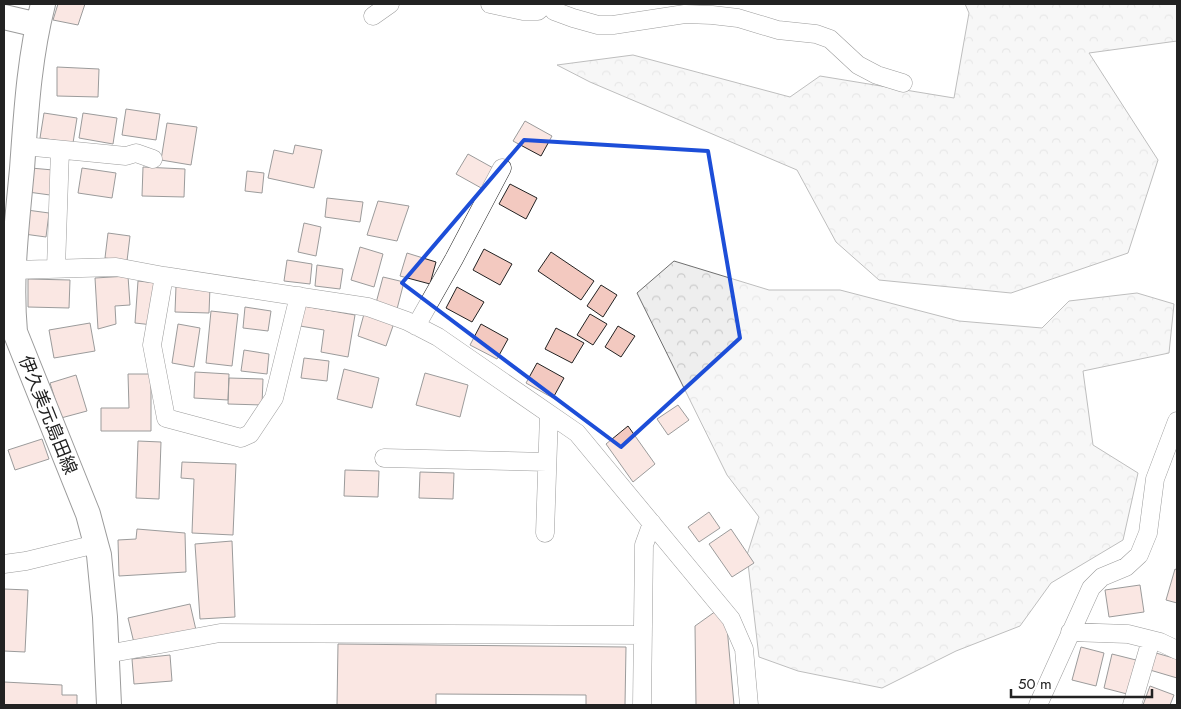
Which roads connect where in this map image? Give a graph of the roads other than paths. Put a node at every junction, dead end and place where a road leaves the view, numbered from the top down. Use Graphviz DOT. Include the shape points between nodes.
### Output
graph roads {
  1 [pos="390,4"];
  2 [pos="490,4"];
  3 [pos="545,4"];
  4 [pos="550,4"];
  5 [pos="41,14"];
  6 [pos="373,16"];
  7 [pos="4,17"];
  8 [pos="903,83"];
  9 [pos="24,146"];
  10 [pos="60,150"];
  11 [pos="153,158"];
  12 [pos="502,168"];
  13 [pos="9,267"];
  14 [pos="56,268"];
  15 [pos="164,276"];
  16 [pos="299,296"];
  17 [pos="416,326"];
  18 [pos="549,414"];
  19 [pos="1177,421"];
  20 [pos="384,458"];
  21 [pos="547,462"];
  22 [pos="652,523"];
  23 [pos="545,534"];
  24 [pos="96,544"];
  25 [pos="4,564"];
  26 [pos="1070,632"];
  27 [pos="643,635"];
  28 [pos="1152,640"];
  29 [pos="1177,650"];
  30 [pos="107,654"];
  31 [pos="109,705"];
  32 [pos="642,705"];
  33 [pos="749,705"];
  34 [pos="1043,705"];
  35 [pos="1132,705"];
  1 -- 6 [label="street"];
  2 -- 3 [label="street" via="522,11 538,10"];
  4 -- 8 [label="street" via="554,11 598,25 685,14 712,14 778,30 816,34 830,39 858,65 876,75"];
  5 -- 7 [label="main road"];
  5 -- 9 [label="main road, 伊久美元島田線" via="30,66"];
  9 -- 10 [label="street"];
  9 -- 13 [label="main road, 伊久美元島田線"];
  10 -- 11 [label="street" via="126,156 136,153"];
  10 -- 14 [label="street"];
  12 -- 17 [label="street"];
  13 -- 14 [label="street"];
  13 -- 24 [label="main road, 伊久美元島田線" via="15,332 88,514"];
  14 -- 15 [label="street" via="116,267"];
  15 -- 16 [label="street"];
  15 -- 16 [label="street" via="152,345 166,418 241,438 250,434 274,398"];
  16 -- 17 [label="street" via="368,307"];
  17 -- 18 [label="street" via="438,337"];
  18 -- 21 [label="street"];
  18 -- 22 [label="street" via="577,433"];
  19 -- 26 [label="street" via="1155,479 1148,533 1139,555 1126,567 1102,577 1091,588"];
  20 -- 21 [label="street"];
  21 -- 23 [label="street"];
  22 -- 27 [label="street" via="644,545"];
  22 -- 33 [label="street" via="731,619 744,649"];
  24 -- 25 [label="street"];
  24 -- 30 [label="main road, 伊久美元島田線"];
  26 -- 28 [label="street" via="1128,634"];
  26 -- 34 [label="street"];
  27 -- 30 [label="street" via="220,633"];
  27 -- 32 [label="street"];
  28 -- 29 [label="street"];
  28 -- 35 [label="street"];
  30 -- 31 [label="main road, 伊久美元島田線"];
}
